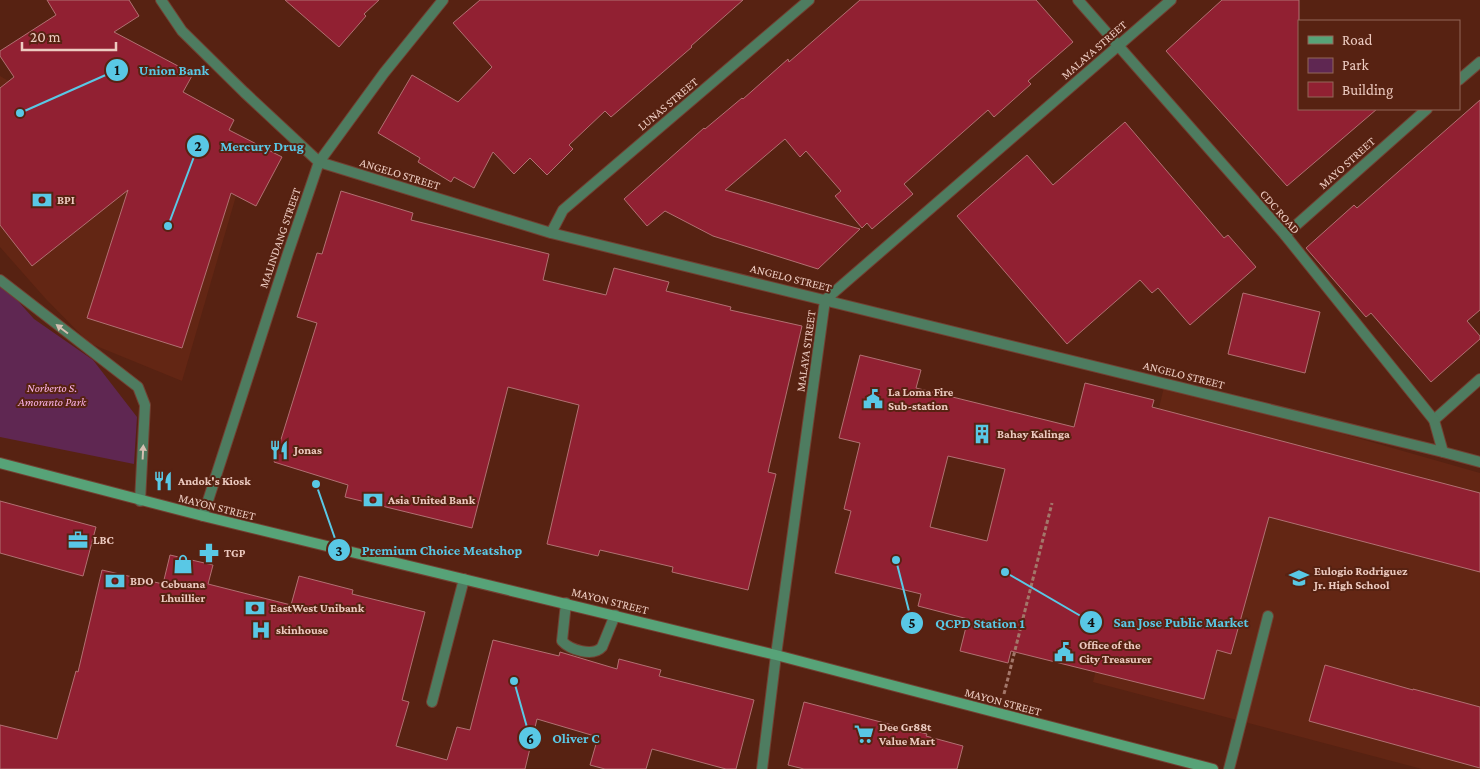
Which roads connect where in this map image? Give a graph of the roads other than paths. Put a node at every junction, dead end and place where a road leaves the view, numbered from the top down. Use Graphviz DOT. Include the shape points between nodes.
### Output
graph roads {
  1 [pos="161,0"];
  2 [pos="443,0"];
  3 [pos="809,0"];
  4 [pos="1078,0"];
  5 [pos="1171,0"];
  6 [pos="1119,46"];
  7 [pos="1480,62"];
  8 [pos="1460,79"];
  9 [pos="1426,110"];
  10 [pos="319,162"];
  11 [pos="552,233"];
  12 [pos="1285,236"];
  13 [pos="0,280"];
  14 [pos="825,300"];
  15 [pos="1480,380"];
  16 [pos="1434,420"];
  17 [pos="1443,452"];
  18 [pos="1480,462"];
  19 [pos="0,463"];
  20 [pos="140,501"];
  21 [pos="204,516"];
  22 [pos="464,579"];
  23 [pos="566,603"];
  24 [pos="615,615"];
  25 [pos="1268,616"];
  26 [pos="776,655"];
  27 [pos="432,702"];
  28 [pos="762,769"];
  29 [pos="1214,769"];
  30 [pos="1229,769"];
  1 -- 10 [label="street, ANGELO STREET" via="182,31"];
  2 -- 10 [label="street, MALINDANG STREET"];
  3 -- 11 [label="street, LUNAS STREET" via="563,210"];
  4 -- 6 [label="street, CDC ROAD"];
  5 -- 6 [label="street, MALAYA STREET"];
  6 -- 12 [label="street, CDC ROAD"];
  6 -- 14 [label="street, MALAYA STREET"];
  7 -- 8 [label="street"];
  9 -- 12 [label="street, MAYO STREET"];
  10 -- 11 [label="street, ANGELO STREET"];
  10 -- 21 [label="street, MALINDANG STREET"];
  11 -- 14 [label="street, ANGELO STREET"];
  12 -- 16 [label="street, CDC ROAD"];
  20 -- 13 [label="street, one-way" via="145,405 138,388"];
  14 -- 17 [label="street, ANGELO STREET"];
  14 -- 26 [label="street, MALAYA STREET"];
  15 -- 16 [label="street"];
  16 -- 17 [label="street, CDC ROAD"];
  17 -- 18 [label="street, ANGELO STREET"];
  19 -- 20 [label="main road, MAYON STREET"];
  20 -- 21 [label="main road, MAYON STREET"];
  21 -- 22 [label="main road, MAYON STREET"];
  22 -- 23 [label="main road, MAYON STREET"];
  22 -- 27 [label="street"];
  23 -- 24 [label="main road, MAYON STREET"];
  23 -- 24 [label="street" via="562,641 571,648 600,650"];
  24 -- 26 [label="main road, MAYON STREET"];
  25 -- 30 [label="street"];
  26 -- 28 [label="street, MALAYA STREET"];
  26 -- 29 [label="main road, MAYON STREET"];
}
